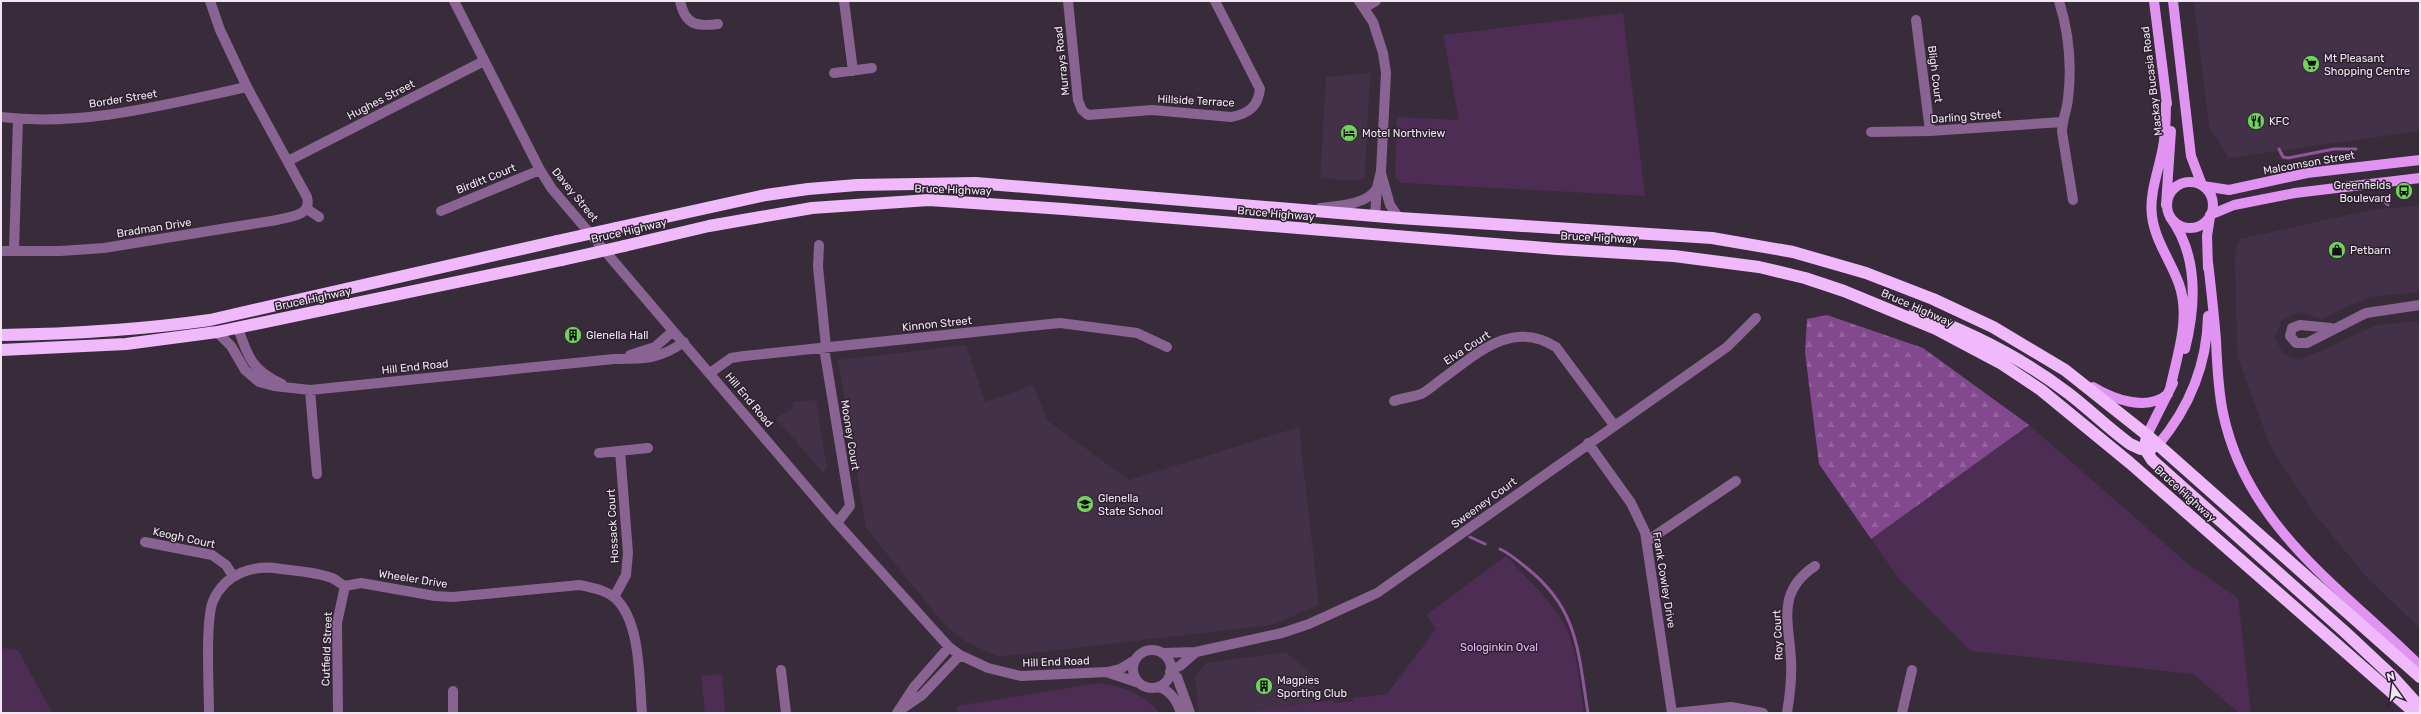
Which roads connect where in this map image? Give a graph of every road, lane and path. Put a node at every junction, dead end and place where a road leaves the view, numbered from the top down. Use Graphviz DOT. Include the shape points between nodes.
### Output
graph roads {
  1 [pos="210,1"];
  2 [pos="454,1"];
  3 [pos="680,1"];
  4 [pos="844,1"];
  5 [pos="1068,1"];
  6 [pos="1215,1"];
  7 [pos="1376,1"];
  8 [pos="2059,1"];
  9 [pos="2154,1"];
  10 [pos="2173,1"];
  11 [pos="1362,5"];
  12 [pos="1916,20"];
  13 [pos="718,24"];
  14 [pos="484,61"];
  15 [pos="872,68"];
  16 [pos="853,71"];
  17 [pos="834,73"];
  18 [pos="247,87"];
  19 [pos="2166,98"];
  20 [pos="1088,115"];
  21 [pos="1,117"];
  22 [pos="18,119"];
  23 [pos="2062,122"];
  24 [pos="1930,131"];
  25 [pos="1871,132"];
  26 [pos="288,160"];
  27 [pos="2420,160"];
  28 [pos="540,170"];
  29 [pos="1381,171"];
  30 [pos="2420,178"];
  31 [pos="2202,185"];
  32 [pos="1377,188"];
  33 [pos="2073,200"];
  34 [pos="2166,205"];
  35 [pos="307,209"];
  36 [pos="1312,209"];
  37 [pos="441,211"];
  38 [pos="1375,216"];
  39 [pos="2210,216"];
  40 [pos="319,217"];
  41 [pos="1399,218"];
  42 [pos="2170,218"];
  43 [pos="819,245"];
  44 [pos="1557,249"];
  45 [pos="1,251"];
  46 [pos="14,251"];
  47 [pos="2208,262"];
  48 [pos="1826,284"];
  49 [pos="2420,305"];
  50 [pos="1756,318"];
  51 [pos="210,320"];
  52 [pos="238,328"];
  53 [pos="2331,328"];
  54 [pos="673,331"];
  55 [pos="217,332"];
  56 [pos="1,335"];
  57 [pos="684,342"];
  58 [pos="825,347"];
  59 [pos="1167,347"];
  60 [pos="1,350"];
  61 [pos="614,359"];
  62 [pos="2065,370"];
  63 [pos="710,373"];
  64 [pos="293,389"];
  65 [pos="310,390"];
  66 [pos="2169,392"];
  67 [pos="1394,401"];
  68 [pos="1614,425"];
  69 [pos="2147,435"];
  70 [pos="1588,443"];
  71 [pos="2158,445"];
  72 [pos="648,448"];
  73 [pos="2145,449"];
  74 [pos="620,451"];
  75 [pos="599,453"];
  76 [pos="317,474"];
  77 [pos="1736,481"];
  78 [pos="837,523"];
  79 [pos="1647,541"];
  80 [pos="145,542"];
  81 [pos="1815,566"];
  82 [pos="234,576"];
  83 [pos="345,586"];
  84 [pos="614,596"];
  85 [pos="949,647"];
  86 [pos="1196,652"];
  87 [pos="1162,653"];
  88 [pos="960,655"];
  89 [pos="1135,660"];
  90 [pos="2420,666"];
  91 [pos="781,670"];
  92 [pos="1912,670"];
  93 [pos="1170,671"];
  94 [pos="1107,672"];
  95 [pos="2420,677"];
  96 [pos="1139,682"];
  97 [pos="1158,686"];
  98 [pos="453,691"];
  99 [pos="2420,706"];
  100 [pos="898,712"];
  101 [pos="209,713"];
  102 [pos="338,713"];
  103 [pos="453,713"];
  104 [pos="642,713"];
  105 [pos="786,713"];
  106 [pos="1181,713"];
  107 [pos="1190,713"];
  108 [pos="1672,713"];
  109 [pos="1675,713"];
  110 [pos="1763,713"];
  111 [pos="1787,713"];
  112 [pos="1902,713"];
  113 [pos="2415,713"];
  1 -- 18 [label="street" via="220,30"];
  2 -- 14 [label="street, Davey Street"];
  3 -- 13 [label="street" via="685,17 691,22"];
  4 -- 16 [label="street"];
  5 -- 20 [label="street, Murrays Road" via="1078,100 1082,110"];
  6 -- 20 [label="street, Hillside Terrace" via="1260,89 1259,99 1252,109 1242,115 1231,117 1152,110"];
  7 -- 11 [label="street"];
  8 -- 23 [label="street" via="2069,53 2068,100"];
  9 -- 19 [label="main road, Mackay Bucasia Road"];
  10 -- 31 [label="main road" via="2191,160"];
  11 -- 29 [label="street" via="1376,33 1386,73"];
  12 -- 24 [label="street, Bligh Court"];
  14 -- 26 [label="street, Hughes Street"];
  14 -- 28 [label="street, Davey Street"];
  15 -- 16 [label="street"];
  16 -- 17 [label="street"];
  18 -- 22 [label="street, Border Street" via="104,115"];
  18 -- 26 [label="street"];
  19 -- 34 [label="main road, Mackay Bucasia Road" via="2171,143"];
  19 -- 66 [label="main road" via="2164,142 2154,187 2152,210 2156,234 2179,284 2184,307 2181,337"];
  21 -- 22 [label="street, Border Street"];
  22 -- 46 [label="street"];
  23 -- 24 [label="street, Darling Street"];
  23 -- 33 [label="street"];
  24 -- 25 [label="street, Darling Street"];
  26 -- 35 [label="street" via="307,197"];
  27 -- 31 [label="main road, Malcomson Street" via="2308,173 2229,190"];
  28 -- 37 [label="street, Birditt Court"];
  28 -- 54 [label="street, Davey Street" via="552,189"];
  29 -- 32 [label="street"];
  29 -- 41 [label="street" via="1390,205"];
  30 -- 39 [label="main road" via="2295,193 2234,205"];
  31 -- 34 [label="main road" via="2189,181 2180,184 2170,192"];
  31 -- 39 [label="main road" via="2212,198"];
  32 -- 36 [label="street" via="1370,196 1360,200"];
  32 -- 38 [label="street"];
  34 -- 42 [label="main road"];
  35 -- 40 [label="street"];
  35 -- 46 [label="street, Bradman Drive" via="303,213 277,220 150,242 60,251"];
  36 -- 38 [label="highway, Bruce Highway"];
  36 -- 51 [label="highway, Bruce Highway, bridge" via="976,183 857,185 766,196"];
  38 -- 41 [label="highway, Bruce Highway"];
  38 -- 44 [label="highway" via="1382,226 1389,229 1517,239"];
  39 -- 42 [label="main road" via="2200,225 2188,228 2180,226"];
  39 -- 47 [label="main road" via="2207,236"];
  41 -- 62 [label="highway, Bruce Highway" via="1712,238 1793,252 1866,273 1933,299 1993,328"];
  42 -- 66 [label="main road" via="2182,234 2187,247 2192,292 2188,340"];
  43 -- 58 [label="street, Mooney Court" via="818,267"];
  44 -- 48 [label="highway, Bruce Highway" via="1703,258 1759,267"];
  44 -- 52 [label="highway, Bruce Highway, bridge" via="929,200 812,208 709,226 562,260"];
  45 -- 46 [label="street, Bradman Drive"];
  47 -- 71 [label="main road" via="2208,330 2200,369 2185,406"];
  47 -- 90 [label="main road" via="2223,412 2234,454 2249,487 2289,542"];
  48 -- 73 [label="highway" via="1888,302 1983,340 2056,384 2134,447"];
  48 -- 113 [label="highway, Bruce Highway" via="1961,341 2042,390 2130,463"];
  49 -- 53 [label="street" via="2376,310"];
  50 -- 68 [label="street, Sweeney Court" via="1727,347"];
  51 -- 52 [label="highway"];
  51 -- 56 [label="highway, Bruce Highway" via="87,334"];
  52 -- 55 [label="highway, Bruce Highway"];
  52 -- 64 [label="street, Hill End Road" via="248,357 254,366 268,377"];
  54 -- 57 [label="street, Davey Street"];
  54 -- 61 [label="street" via="655,347"];
  55 -- 60 [label="highway, Bruce Highway" via="119,345"];
  55 -- 64 [label="street, Hill End Road" via="228,342 242,366 255,379 268,385"];
  57 -- 61 [label="street, Hill End Road" via="667,354 651,359"];
  57 -- 63 [label="street, Hill End Road"];
  58 -- 59 [label="street, Kinnon Street" via="1060,323 1137,333"];
  58 -- 63 [label="street, Kinnon Street" via="731,358"];
  58 -- 78 [label="street, Mooney Court" via="850,506"];
  61 -- 65 [label="street, Hill End Road"];
  62 -- 66 [label="main road" via="2108,396 2118,399 2151,402"];
  62 -- 69 [label="highway, Bruce Highway"];
  63 -- 78 [label="street, Hill End Road"];
  64 -- 65 [label="street, Hill End Road"];
  65 -- 76 [label="street"];
  66 -- 69 [label="main road"];
  67 -- 68 [label="street, Elva Court" via="1421,394 1491,345 1517,336 1532,336 1556,347"];
  68 -- 70 [label="street, Sweeney Court"];
  69 -- 71 [label="highway, Bruce Highway"];
  69 -- 73 [label="highway"];
  70 -- 79 [label="street, Frank Cowley Drive" via="1638,514"];
  70 -- 86 [label="street, Sweeney Court" via="1377,593 1309,624 1282,633"];
  71 -- 73 [label="highway"];
  71 -- 95 [label="highway, Bruce Highway"];
  72 -- 74 [label="street"];
  73 -- 99 [label="highway" via="2155,463 2345,632"];
  74 -- 75 [label="street"];
  74 -- 84 [label="street, Hossack Court" via="628,552 626,575"];
  77 -- 79 [label="street"];
  78 -- 85 [label="street, Hill End Road"];
  79 -- 108 [label="street, Frank Cowley Drive"];
  80 -- 82 [label="street, Keogh Court" via="212,555 226,565"];
  81 -- 111 [label="street, Roy Court" via="1797,579 1788,599 1791,687"];
  82 -- 83 [label="street" via="251,568 271,567 331,577"];
  82 -- 101 [label="street" via="222,586 213,601 210,617"];
  83 -- 84 [label="street, Wheeler Drive" via="361,583 452,597 580,585"];
  83 -- 102 [label="street, Cutfield Street" via="338,623"];
  84 -- 104 [label="street" via="630,618 634,634"];
  85 -- 88 [label="street, Hill End Road"];
  85 -- 100 [label="street" via="914,687"];
  86 -- 87 [label="street, Sweeney Court"];
  86 -- 93 [label="street, Sweeney Court"];
  87 -- 89 [label="street" via="1149,650"];
  87 -- 93 [label="street" via="1169,660"];
  88 -- 94 [label="street, Hill End Road" via="988,668 1021,676"];
  88 -- 100 [label="street" via="922,695"];
  89 -- 94 [label="street, Hill End Road" via="1120,669"];
  89 -- 96 [label="street" via="1133,671"];
  91 -- 105 [label="street"];
  92 -- 112 [label="street"];
  93 -- 97 [label="street" via="1168,679"];
  93 -- 107 [label="street" via="1177,677"];
  94 -- 96 [label="street, Hill End Road"];
  96 -- 97 [label="street" via="1151,687"];
  97 -- 106 [label="street" via="1170,694"];
  98 -- 103 [label="street"];
  109 -- 110 [label="street" via="1731,707"];
}
